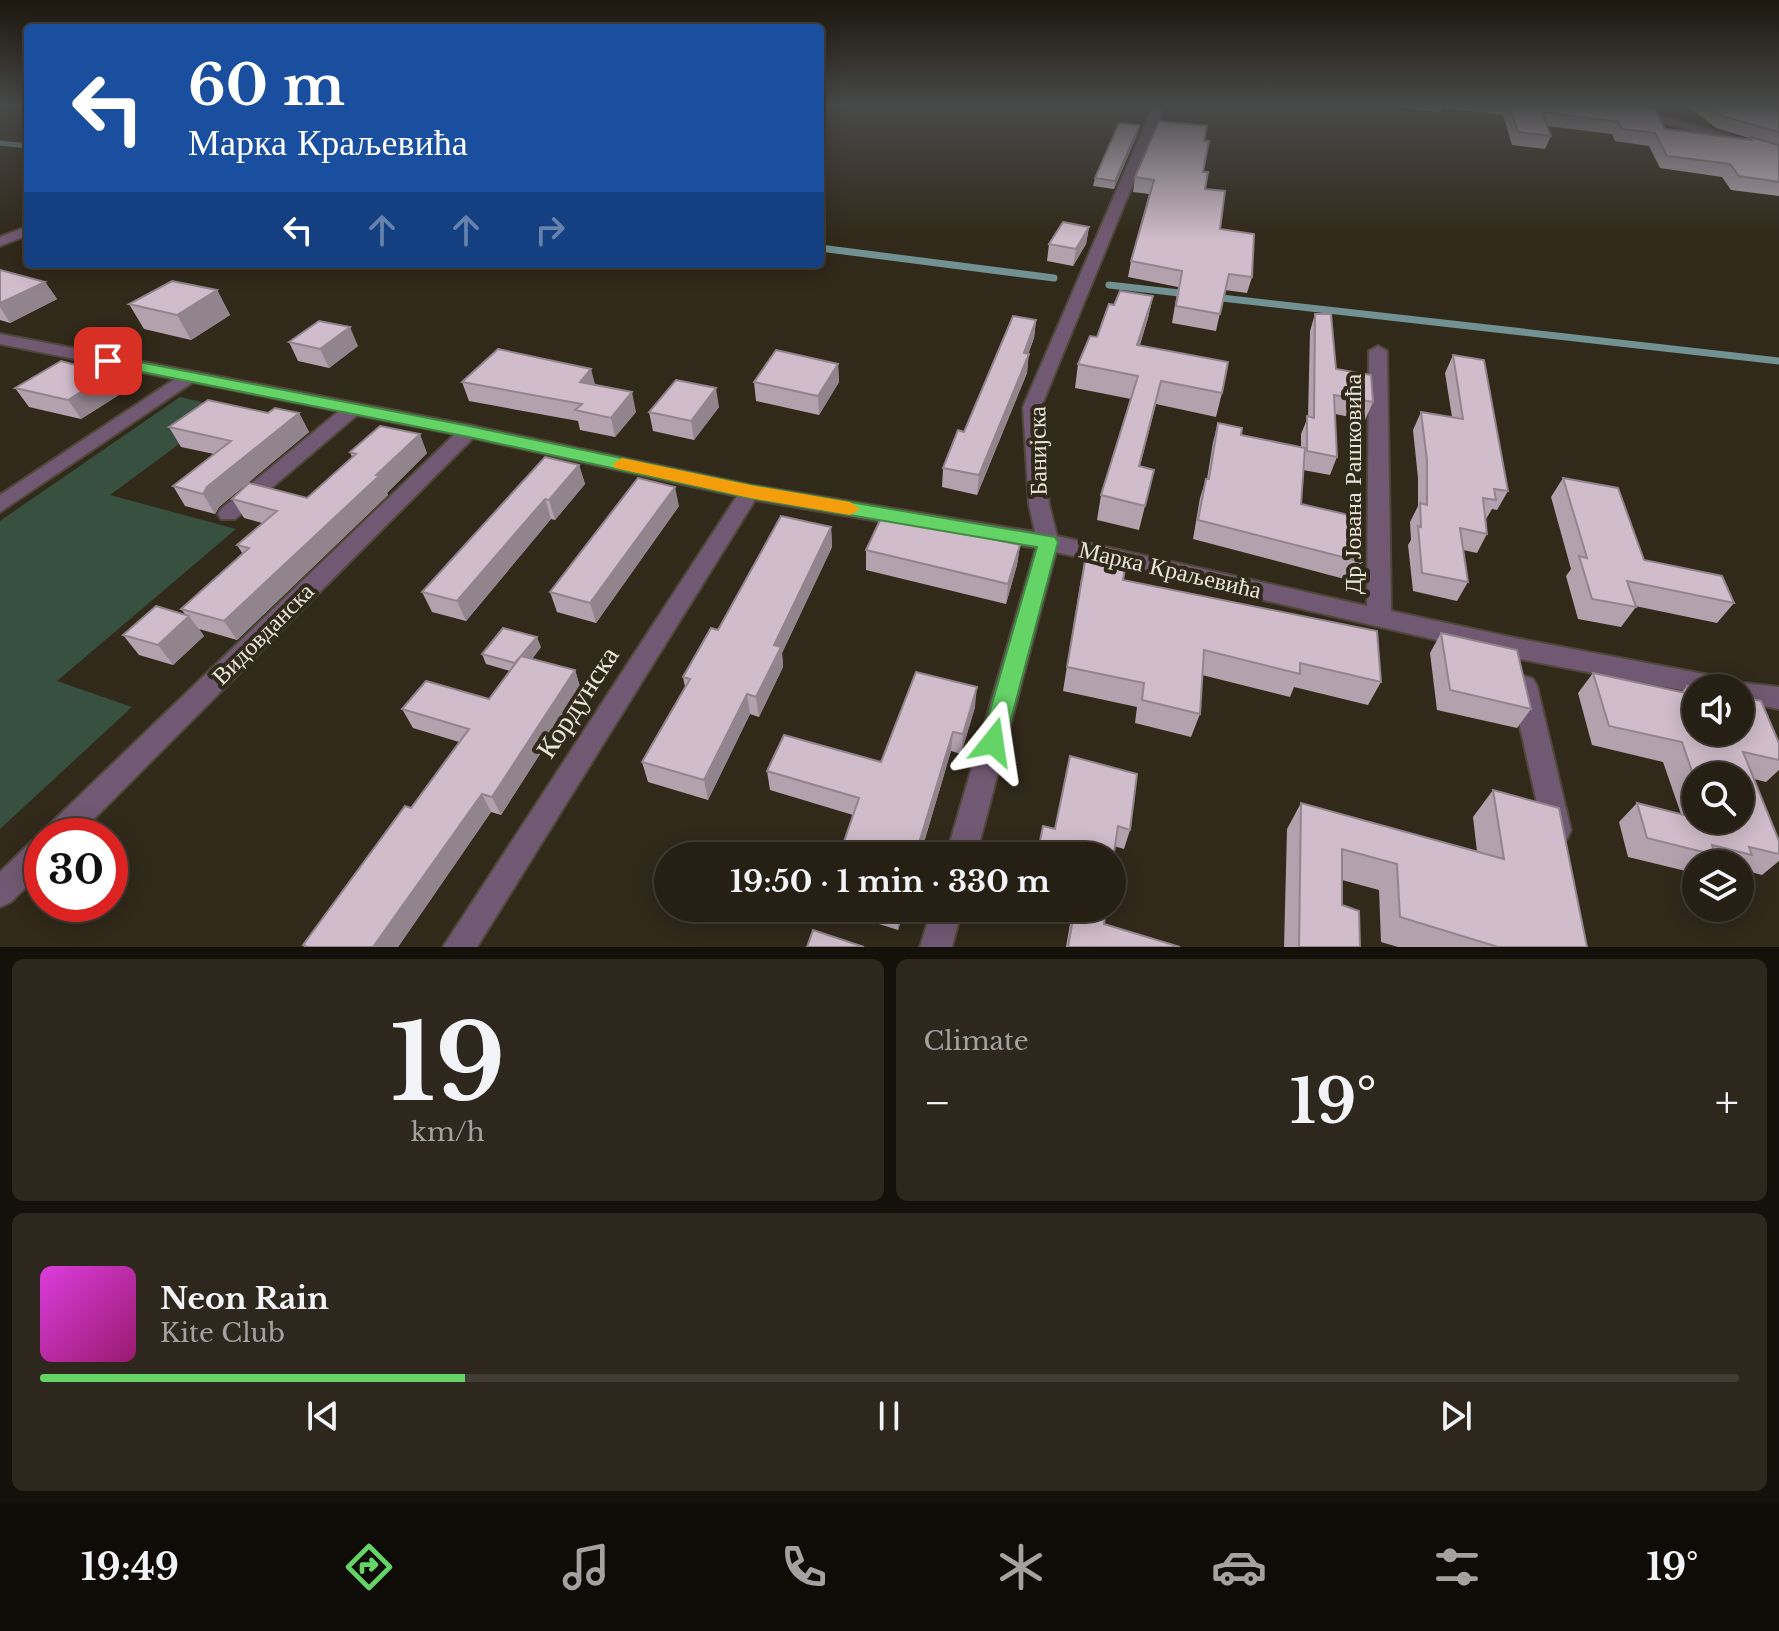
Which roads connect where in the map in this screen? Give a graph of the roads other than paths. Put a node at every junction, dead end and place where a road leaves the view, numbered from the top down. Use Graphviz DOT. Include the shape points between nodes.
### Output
graph roads {
  1 [pos="1140,150"];
  2 [pos="24,232"];
  3 [pos="0,242"];
  4 [pos="0,339"];
  5 [pos="1378,351"];
  6 [pos="189,377"];
  7 [pos="353,409"];
  8 [pos="469,431"];
  9 [pos="750,492"];
  10 [pos="0,505"];
  11 [pos="228,514"];
  12 [pos="1048,542"];
  13 [pos="1379,617"];
  14 [pos="1515,648"];
  15 [pos="1682,680"];
  16 [pos="1754,694"];
  17 [pos="1779,698"];
  18 [pos="75,818"];
  19 [pos="965,842"];
  20 [pos="1563,857"];
  21 [pos="24,869"];
  22 [pos="0,892"];
  23 [pos="943,922"];
  24 [pos="459,947"];
  25 [pos="936,947"];
  1 -- 12 [label="street, Банијска" via="1032,407 1039,504"];
  2 -- 3 [label="street"];
  4 -- 6 [label="street, Марка Краљевића"];
  5 -- 13 [label="street, Др Јована Рашковића"];
  6 -- 7 [label="street, Марка Краљевића"];
  6 -- 10 [label="street"];
  7 -- 8 [label="street, Марка Краљевића"];
  7 -- 11 [label="street"];
  8 -- 9 [label="street, Марка Краљевића"];
  8 -- 18 [label="street, Видовданска"];
  9 -- 12 [label="street, Марка Краљевића"];
  9 -- 24 [label="street, Кордунска"];
  12 -- 13 [label="street, Марка Краљевића"];
  12 -- 19 [label="street, Банијска"];
  13 -- 14 [label="street, Марка Краљевића"];
  14 -- 15 [label="street, Марка Краљевића"];
  14 -- 20 [label="street"];
  16 -- 17 [label="street"];
  21 -- 22 [label="street"];
  23 -- 25 [label="street"];
}
